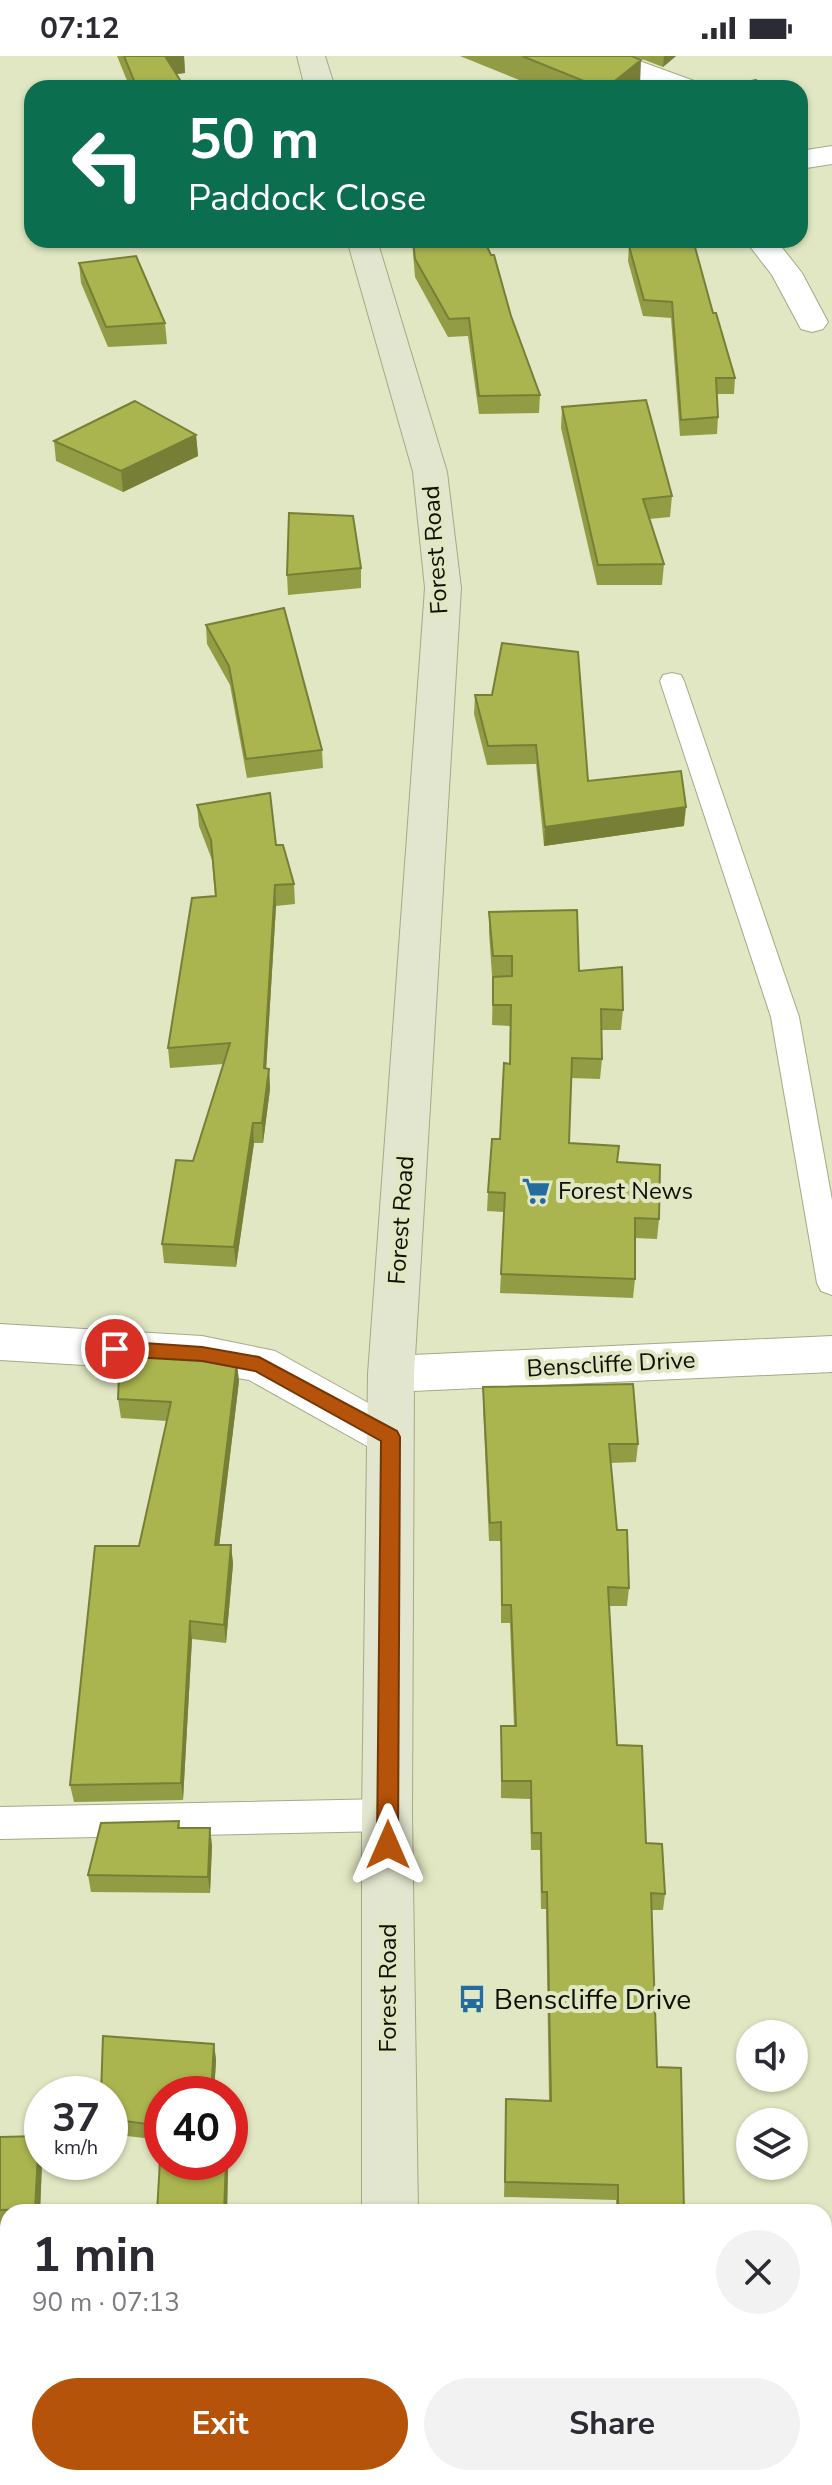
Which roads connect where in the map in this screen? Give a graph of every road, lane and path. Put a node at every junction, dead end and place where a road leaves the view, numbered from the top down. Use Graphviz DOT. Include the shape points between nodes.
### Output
graph roads {
  1 [pos="311,56"];
  2 [pos="631,67"];
  3 [pos="318,80"];
  4 [pos="666,80"];
  5 [pos="832,155"];
  6 [pos="808,159"];
  7 [pos="364,248"];
  8 [pos="766,248"];
  9 [pos="786,273"];
  10 [pos="749,277"];
  11 [pos="812,322"];
  12 [pos="672,681"];
  13 [pos="832,1283"];
  14 [pos="0,1342"];
  15 [pos="832,1354"];
  16 [pos="391,1374"];
  17 [pos="390,1437"];
  18 [pos="387,1815"];
  19 [pos="0,1823"];
  20 [pos="390,2204"];
  1 -- 3 [label="street"];
  2 -- 4 [label="street"];
  5 -- 6 [label="street"];
  7 -- 16 [label="street, Forest Road" via="430,472 443,588"];
  8 -- 9 [label="street"];
  9 -- 10 [label="street"];
  9 -- 11 [label="street"];
  12 -- 13 [label="lane" via="785,1017"];
  14 -- 17 [label="street" via="202,1354 259,1364"];
  15 -- 16 [label="street, Benscliffe Drive"];
  16 -- 17 [label="street, Forest Road"];
  17 -- 18 [label="street, Forest Road"];
  18 -- 19 [label="lane"];
  18 -- 20 [label="street, Forest Road"];
}
